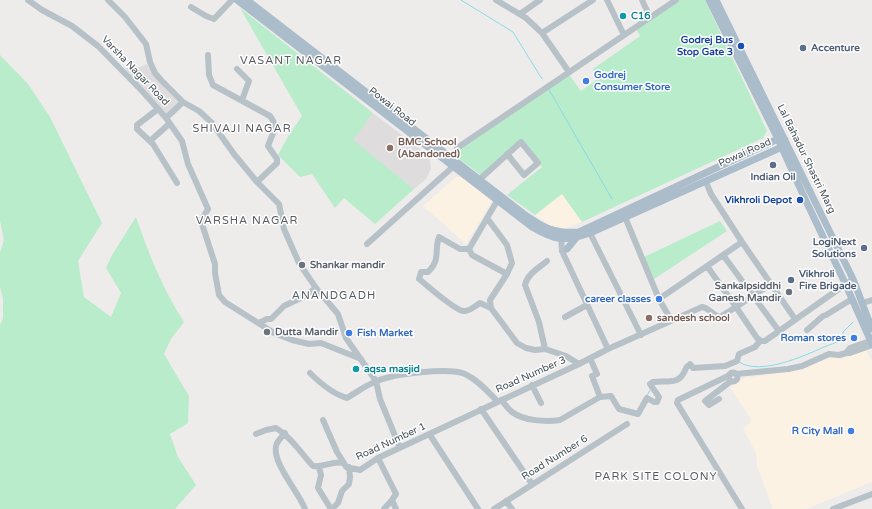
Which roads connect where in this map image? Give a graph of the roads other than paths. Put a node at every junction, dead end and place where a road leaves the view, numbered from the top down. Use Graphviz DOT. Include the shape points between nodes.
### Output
graph roads {
  1 [pos="28,0"];
  2 [pos="108,0"];
  3 [pos="232,0"];
  4 [pos="237,0"];
  5 [pos="247,0"];
  6 [pos="496,0"];
  7 [pos="540,0"];
  8 [pos="593,0"];
  9 [pos="607,0"];
  10 [pos="642,0"];
  11 [pos="676,0"];
  12 [pos="709,0"];
  13 [pos="716,0"];
  14 [pos="191,7"];
  15 [pos="520,14"];
  16 [pos="650,17"];
  17 [pos="280,29"];
  18 [pos="542,33"];
  19 [pos="624,35"];
  20 [pos="208,55"];
  21 [pos="237,69"];
  22 [pos="569,72"];
  23 [pos="242,100"];
  24 [pos="183,102"];
  25 [pos="158,109"];
  26 [pos="168,121"];
  27 [pos="150,141"];
  28 [pos="782,142"];
  29 [pos="457,148"];
  30 [pos="507,154"];
  31 [pos="455,165"];
  32 [pos="479,180"];
  33 [pos="257,182"];
  34 [pos="706,182"];
  35 [pos="177,184"];
  36 [pos="813,197"];
  37 [pos="497,201"];
  38 [pos="806,201"];
  39 [pos="487,218"];
  40 [pos="625,218"];
  41 [pos="590,233"];
  42 [pos="564,236"];
  43 [pos="576,238"];
  44 [pos="742,242"];
  45 [pos="367,244"];
  46 [pos="469,249"];
  47 [pos="566,251"];
  48 [pos="723,255"];
  49 [pos="547,261"];
  50 [pos="707,266"];
  51 [pos="507,274"];
  52 [pos="853,278"];
  53 [pos="845,283"];
  54 [pos="771,284"];
  55 [pos="316,288"];
  56 [pos="753,296"];
  57 [pos="659,299"];
  58 [pos="852,299"];
  59 [pos="872,300"];
  60 [pos="862,303"];
  61 [pos="587,305"];
  62 [pos="736,307"];
  63 [pos="491,308"];
  64 [pos="869,312"];
  65 [pos="565,316"];
  66 [pos="795,319"];
  67 [pos="671,320"];
  68 [pos="259,323"];
  69 [pos="872,329"];
  70 [pos="807,330"];
  71 [pos="779,331"];
  72 [pos="641,335"];
  73 [pos="760,341"];
  74 [pos="871,343"];
  75 [pos="545,349"];
  76 [pos="608,349"];
  77 [pos="590,358"];
  78 [pos="361,359"];
  79 [pos="579,364"];
  80 [pos="310,373"];
  81 [pos="732,376"];
  82 [pos="376,381"];
  83 [pos="532,385"];
  84 [pos="600,397"];
  85 [pos="719,399"];
  86 [pos="500,401"];
  87 [pos="541,403"];
  88 [pos="481,409"];
  89 [pos="323,420"];
  90 [pos="627,424"];
  91 [pos="284,433"];
  92 [pos="256,434"];
  93 [pos="430,435"];
  94 [pos="400,448"];
  95 [pos="378,458"];
  96 [pos="346,465"];
  97 [pos="319,467"];
  98 [pos="532,484"];
  99 [pos="872,494"];
  100 [pos="392,500"];
  101 [pos="506,501"];
  102 [pos="305,509"];
  103 [pos="331,509"];
  104 [pos="384,509"];
  105 [pos="396,509"];
  106 [pos="478,509"];
  107 [pos="494,509"];
  108 [pos="512,509"];
  109 [pos="742,509"];
  110 [pos="833,509"];
  1 -- 25 [label="street, Varsha Nagar Road" via="72,26 98,46"];
  2 -- 24 [label="street" via="146,44 155,73"];
  3 -- 14 [label="street" via="214,20"];
  4 -- 17 [label="main road, Powai Road"];
  5 -- 17 [label="main road, Powai Road"];
  6 -- 15 [label="street"];
  7 -- 15 [label="street"];
  8 -- 18 [label="street"];
  9 -- 19 [label="street"];
  10 -- 16 [label="street"];
  11 -- 16 [label="street"];
  12 -- 28 [label="main road, Lal Bahadur Shastri Marg"];
  13 -- 28 [label="main road, Lal Bahadur Shastri Marg"];
  15 -- 18 [label="street"];
  16 -- 19 [label="street"];
  17 -- 31 [label="main road, Powai Road"];
  18 -- 22 [label="street"];
  19 -- 22 [label="street"];
  20 -- 23 [label="street" via="209,75 213,85"];
  21 -- 23 [label="street" via="249,81"];
  22 -- 29 [label="street"];
  23 -- 33 [label="street" via="270,116 275,122 268,146 277,163"];
  24 -- 26 [label="street, Varsha Nagar Road"];
  24 -- 33 [label="street" via="199,111 212,123"];
  25 -- 26 [label="street, Varsha Nagar Road"];
  25 -- 27 [label="street" via="136,127"];
  26 -- 27 [label="street"];
  26 -- 68 [label="street" via="182,141 188,164 208,209 200,221 215,264 214,273 219,295 225,302"];
  27 -- 35 [label="street"];
  28 -- 34 [label="main road, Powai Road"];
  28 -- 36 [label="main road, Lal Bahadur Shastri Marg"];
  28 -- 38 [label="main road, Lal Bahadur Shastri Marg"];
  28 -- 42 [label="main road, Powai Road" via="579,232"];
  30 -- 30 [label="street" via="521,142 538,163 524,175"];
  30 -- 32 [label="street"];
  31 -- 32 [label="main road, Powai Road"];
  31 -- 37 [label="main road, Powai Road"];
  31 -- 45 [label="street"];
  32 -- 42 [label="main road, Powai Road" via="535,222"];
  33 -- 55 [label="street" via="279,204 284,229 299,263"];
  34 -- 40 [label="main road, Powai Road"];
  34 -- 44 [label="street"];
  36 -- 38 [label="main road"];
  36 -- 52 [label="main road, Lal Bahadur Shastri Marg"];
  37 -- 39 [label="street"];
  37 -- 42 [label="main road, Powai Road" via="546,236"];
  38 -- 53 [label="main road, Lal Bahadur Shastri Marg"];
  39 -- 46 [label="street"];
  39 -- 51 [label="street" via="507,245 512,263"];
  40 -- 41 [label="main road, Powai Road"];
  40 -- 57 [label="street"];
  41 -- 43 [label="main road, Powai Road"];
  41 -- 72 [label="street"];
  42 -- 43 [label="main road, Powai Road"];
  42 -- 47 [label="street"];
  43 -- 47 [label="main road"];
  44 -- 48 [label="street"];
  44 -- 54 [label="street"];
  46 -- 51 [label="street" via="472,255"];
  46 -- 63 [label="street" via="460,248 439,237 434,267 428,272 421,272 419,279 463,311 470,310 480,303"];
  47 -- 61 [label="street"];
  48 -- 50 [label="street"];
  48 -- 56 [label="street"];
  49 -- 75 [label="street" via="530,275 525,285 539,322"];
  50 -- 57 [label="street"];
  50 -- 62 [label="street"];
  51 -- 63 [label="street" via="490,300"];
  52 -- 53 [label="street"];
  52 -- 60 [label="main road, Lal Bahadur Shastri Marg"];
  53 -- 58 [label="main road, Lal Bahadur Shastri Marg"];
  53 -- 66 [label="street"];
  54 -- 56 [label="street"];
  54 -- 66 [label="street"];
  55 -- 68 [label="street" via="284,306 271,319"];
  55 -- 78 [label="street" via="338,314 346,338"];
  56 -- 62 [label="street"];
  56 -- 71 [label="street"];
  57 -- 67 [label="street"];
  58 -- 70 [label="street" via="823,316"];
  58 -- 74 [label="main road, Lal Bahadur Shastri Marg"];
  59 -- 60 [label="street"];
  60 -- 64 [label="main road, Lal Bahadur Shastri Marg"];
  61 -- 65 [label="street"];
  61 -- 76 [label="street"];
  62 -- 67 [label="street, Road Number 3" via="720,317 702,307"];
  62 -- 73 [label="street"];
  63 -- 75 [label="street" via="518,343 526,348"];
  64 -- 69 [label="main road, Lal Bahadur Shastri Marg"];
  66 -- 71 [label="street"];
  67 -- 72 [label="street, Road Number 3"];
  68 -- 78 [label="street" via="274,333 292,340 309,344 321,343"];
  71 -- 73 [label="street" via="765,341"];
  72 -- 76 [label="street, Road Number 3"];
  73 -- 84 [label="street" via="739,354 737,361 725,366 693,368 690,364 679,379 653,382 650,384 659,397 657,402 647,398 638,414 619,409 612,396"];
  74 -- 81 [label="street" via="850,348 846,353 839,355 828,354 802,366"];
  75 -- 79 [label="street" via="566,356"];
  76 -- 77 [label="street, Road Number 3"];
  77 -- 79 [label="street, Road Number 3"];
  77 -- 84 [label="street" via="597,374 592,376"];
  78 -- 82 [label="street"];
  79 -- 83 [label="street, Road Number 3"];
  80 -- 82 [label="street, Road Number 3" via="331,390 347,398"];
  81 -- 85 [label="street" via="705,401 709,405"];
  81 -- 109 [label="street" via="678,400 677,403"];
  82 -- 86 [label="street, Road Number 3" via="402,374 456,371 466,375"];
  82 -- 94 [label="street"];
  83 -- 86 [label="street, Road Number 3"];
  83 -- 87 [label="street"];
  84 -- 86 [label="street" via="554,420 528,419 512,412"];
  86 -- 88 [label="street, Road Number 1"];
  88 -- 93 [label="street, Road Number 1"];
  88 -- 98 [label="street"];
  89 -- 96 [label="street" via="337,452"];
  90 -- 98 [label="street, Road Number 6"];
  91 -- 92 [label="street" via="276,428"];
  91 -- 97 [label="street" via="313,466"];
  91 -- 102 [label="street" via="276,451 280,467"];
  93 -- 94 [label="street, Road Number 1"];
  93 -- 106 [label="street"];
  94 -- 95 [label="street, Road Number 1"];
  95 -- 96 [label="street, Road Number 1" via="360,470"];
  95 -- 100 [label="street" via="396,494"];
  96 -- 97 [label="street, Road Number 1" via="337,462"];
  96 -- 103 [label="street" via="350,477 349,484 342,491 338,503"];
  97 -- 103 [label="street" via="321,475 318,488"];
  98 -- 101 [label="street, Road Number 6"];
  99 -- 110 [label="street"];
  100 -- 104 [label="street"];
  100 -- 105 [label="street"];
  101 -- 107 [label="street, Road Number 6"];
  101 -- 108 [label="street"];
}
